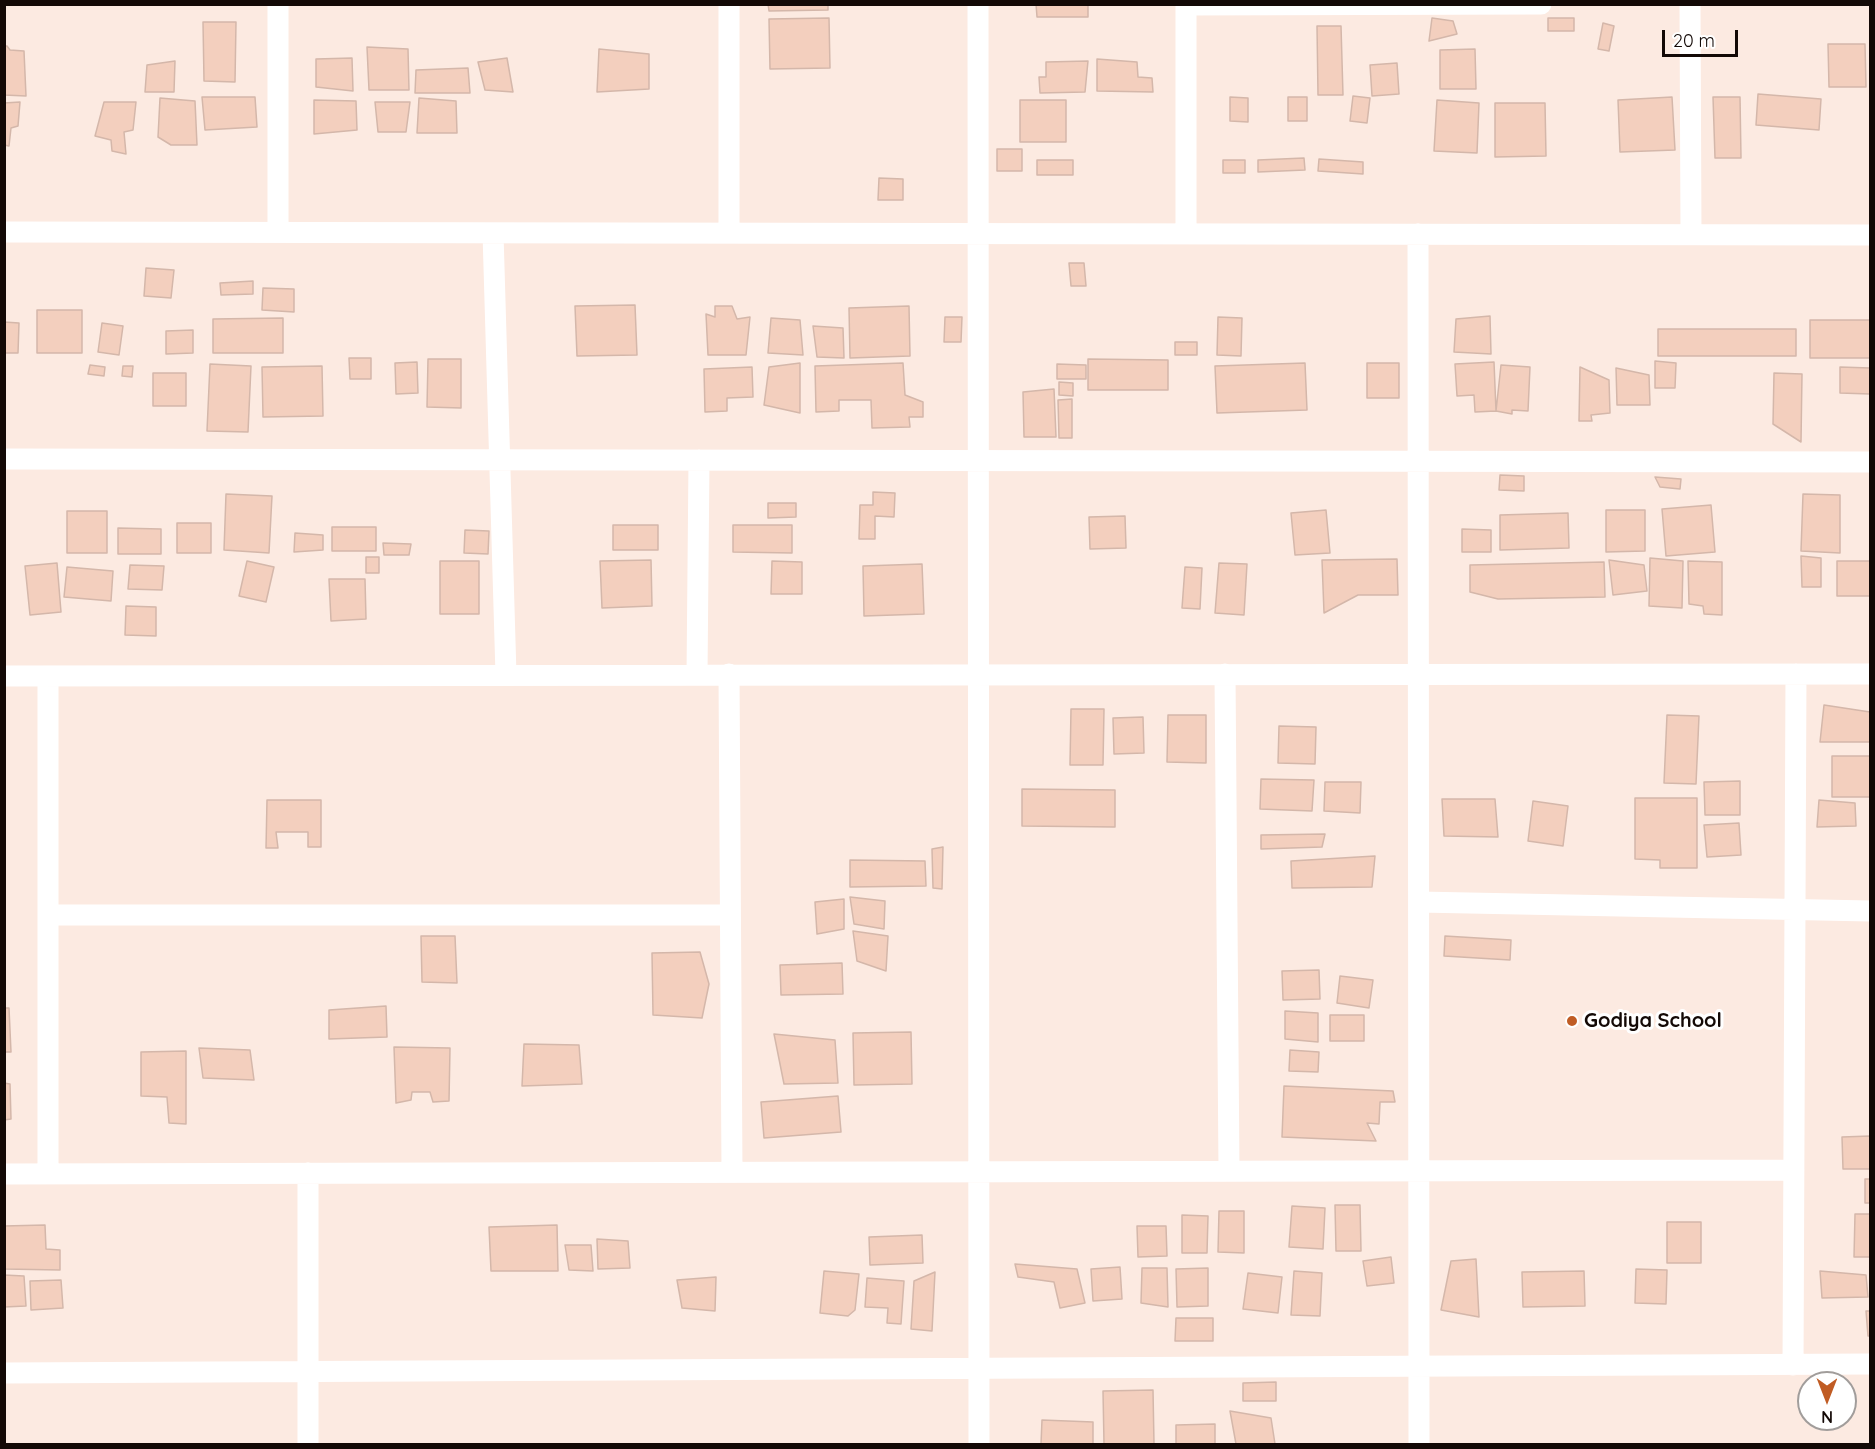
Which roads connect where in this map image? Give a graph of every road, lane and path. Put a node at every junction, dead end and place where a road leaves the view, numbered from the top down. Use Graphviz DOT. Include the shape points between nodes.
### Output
graph roads {
  1 [pos="278,4"];
  2 [pos="729,4"];
  3 [pos="978,4"];
  4 [pos="1540,4"];
  5 [pos="1690,4"];
  6 [pos="1186,5"];
  7 [pos="1499,5"];
  8 [pos="4,232"];
  9 [pos="278,232"];
  10 [pos="494,233"];
  11 [pos="729,233"];
  12 [pos="978,234"];
  13 [pos="1186,234"];
  14 [pos="1418,234"];
  15 [pos="1691,234"];
  16 [pos="1870,235"];
  17 [pos="4,459"];
  18 [pos="498,460"];
  19 [pos="699,460"];
  20 [pos="979,460"];
  21 [pos="1418,461"];
  22 [pos="1870,462"];
  23 [pos="729,674"];
  24 [pos="1225,674"];
  25 [pos="1419,674"];
  26 [pos="1796,674"];
  27 [pos="1870,674"];
  28 [pos="506,675"];
  29 [pos="697,675"];
  30 [pos="979,675"];
  31 [pos="4,676"];
  32 [pos="48,676"];
  33 [pos="1419,902"];
  34 [pos="1795,911"];
  35 [pos="1870,911"];
  36 [pos="50,915"];
  37 [pos="729,915"];
  38 [pos="1794,1170"];
  39 [pos="1419,1171"];
  40 [pos="732,1172"];
  41 [pos="979,1172"];
  42 [pos="1229,1172"];
  43 [pos="308,1173"];
  44 [pos="4,1174"];
  45 [pos="48,1174"];
  46 [pos="1870,1364"];
  47 [pos="1793,1365"];
  48 [pos="1419,1366"];
  49 [pos="979,1368"];
  50 [pos="308,1371"];
  51 [pos="4,1373"];
  52 [pos="308,1444"];
  53 [pos="979,1444"];
  54 [pos="1419,1444"];
  1 -- 9 [label="street"];
  2 -- 11 [label="street"];
  3 -- 12 [label="street"];
  4 -- 7 [label="street"];
  5 -- 15 [label="street"];
  6 -- 7 [label="street"];
  6 -- 13 [label="street"];
  8 -- 9 [label="street"];
  9 -- 10 [label="street"];
  10 -- 11 [label="street"];
  10 -- 18 [label="street"];
  11 -- 12 [label="street"];
  12 -- 13 [label="street"];
  12 -- 20 [label="street"];
  13 -- 14 [label="street"];
  14 -- 15 [label="street"];
  14 -- 21 [label="street"];
  15 -- 16 [label="street"];
  17 -- 18 [label="street"];
  18 -- 19 [label="street"];
  18 -- 28 [label="street"];
  19 -- 20 [label="street"];
  19 -- 29 [label="street"];
  20 -- 21 [label="street"];
  20 -- 30 [label="street"];
  21 -- 22 [label="street"];
  21 -- 25 [label="street"];
  23 -- 29 [label="street"];
  23 -- 30 [label="street"];
  23 -- 37 [label="street"];
  24 -- 25 [label="street"];
  24 -- 30 [label="street"];
  24 -- 42 [label="street"];
  25 -- 26 [label="street"];
  25 -- 33 [label="street"];
  26 -- 27 [label="street"];
  26 -- 34 [label="street"];
  28 -- 29 [label="street"];
  28 -- 32 [label="street"];
  30 -- 41 [label="street"];
  31 -- 32 [label="street"];
  32 -- 36 [label="street"];
  33 -- 34 [label="street"];
  33 -- 39 [label="street"];
  34 -- 35 [label="street"];
  34 -- 38 [label="street"];
  36 -- 37 [label="street"];
  36 -- 45 [label="street"];
  37 -- 40 [label="street"];
  38 -- 39 [label="street"];
  38 -- 47 [label="street"];
  39 -- 42 [label="street"];
  39 -- 48 [label="street"];
  40 -- 41 [label="street"];
  40 -- 43 [label="street"];
  41 -- 42 [label="street"];
  41 -- 49 [label="street"];
  43 -- 45 [label="street"];
  43 -- 50 [label="street"];
  44 -- 45 [label="street"];
  46 -- 47 [label="street"];
  47 -- 48 [label="street"];
  48 -- 49 [label="street"];
  48 -- 54 [label="street"];
  49 -- 50 [label="street"];
  49 -- 53 [label="street"];
  50 -- 51 [label="street"];
  50 -- 52 [label="street"];
}
